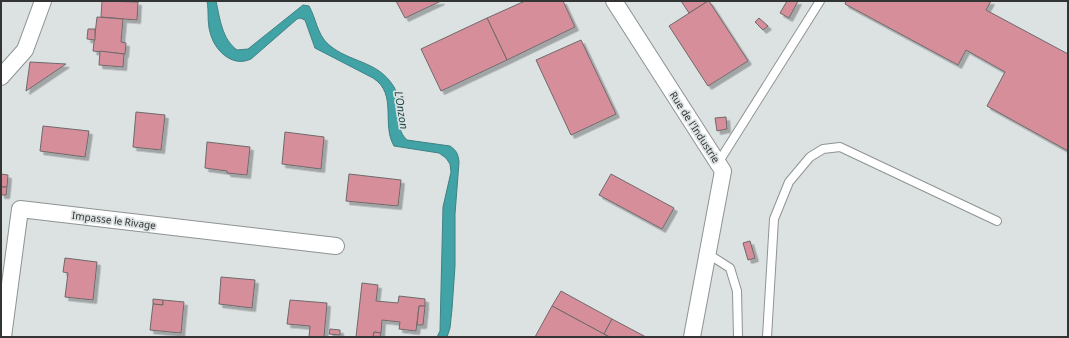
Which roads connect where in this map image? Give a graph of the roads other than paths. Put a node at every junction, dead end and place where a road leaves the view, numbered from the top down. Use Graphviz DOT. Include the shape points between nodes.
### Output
graph roads {
  1 [pos="43,1"];
  2 [pos="614,1"];
  3 [pos="820,1"];
  4 [pos="1,77"];
  5 [pos="718,163"];
  6 [pos="997,221"];
  7 [pos="336,246"];
  8 [pos="708,254"];
  9 [pos="3,337"];
  10 [pos="692,337"];
  11 [pos="738,337"];
  12 [pos="768,337"];
  1 -- 4 [label="street" via="25,50"];
  2 -- 5 [label="street, Rue de l'Industrie"];
  3 -- 5 [label="lane"];
  5 -- 8 [label="street, Rue de l'Industrie" via="723,171"];
  6 -- 12 [label="lane" via="840,147 823,149 810,157 789,182 774,219"];
  7 -- 9 [label="street, Impasse le Rivage" via="20,209"];
  8 -- 10 [label="street, Rue de l'Industrie"];
  8 -- 11 [label="lane" via="730,268 737,291"];
}
